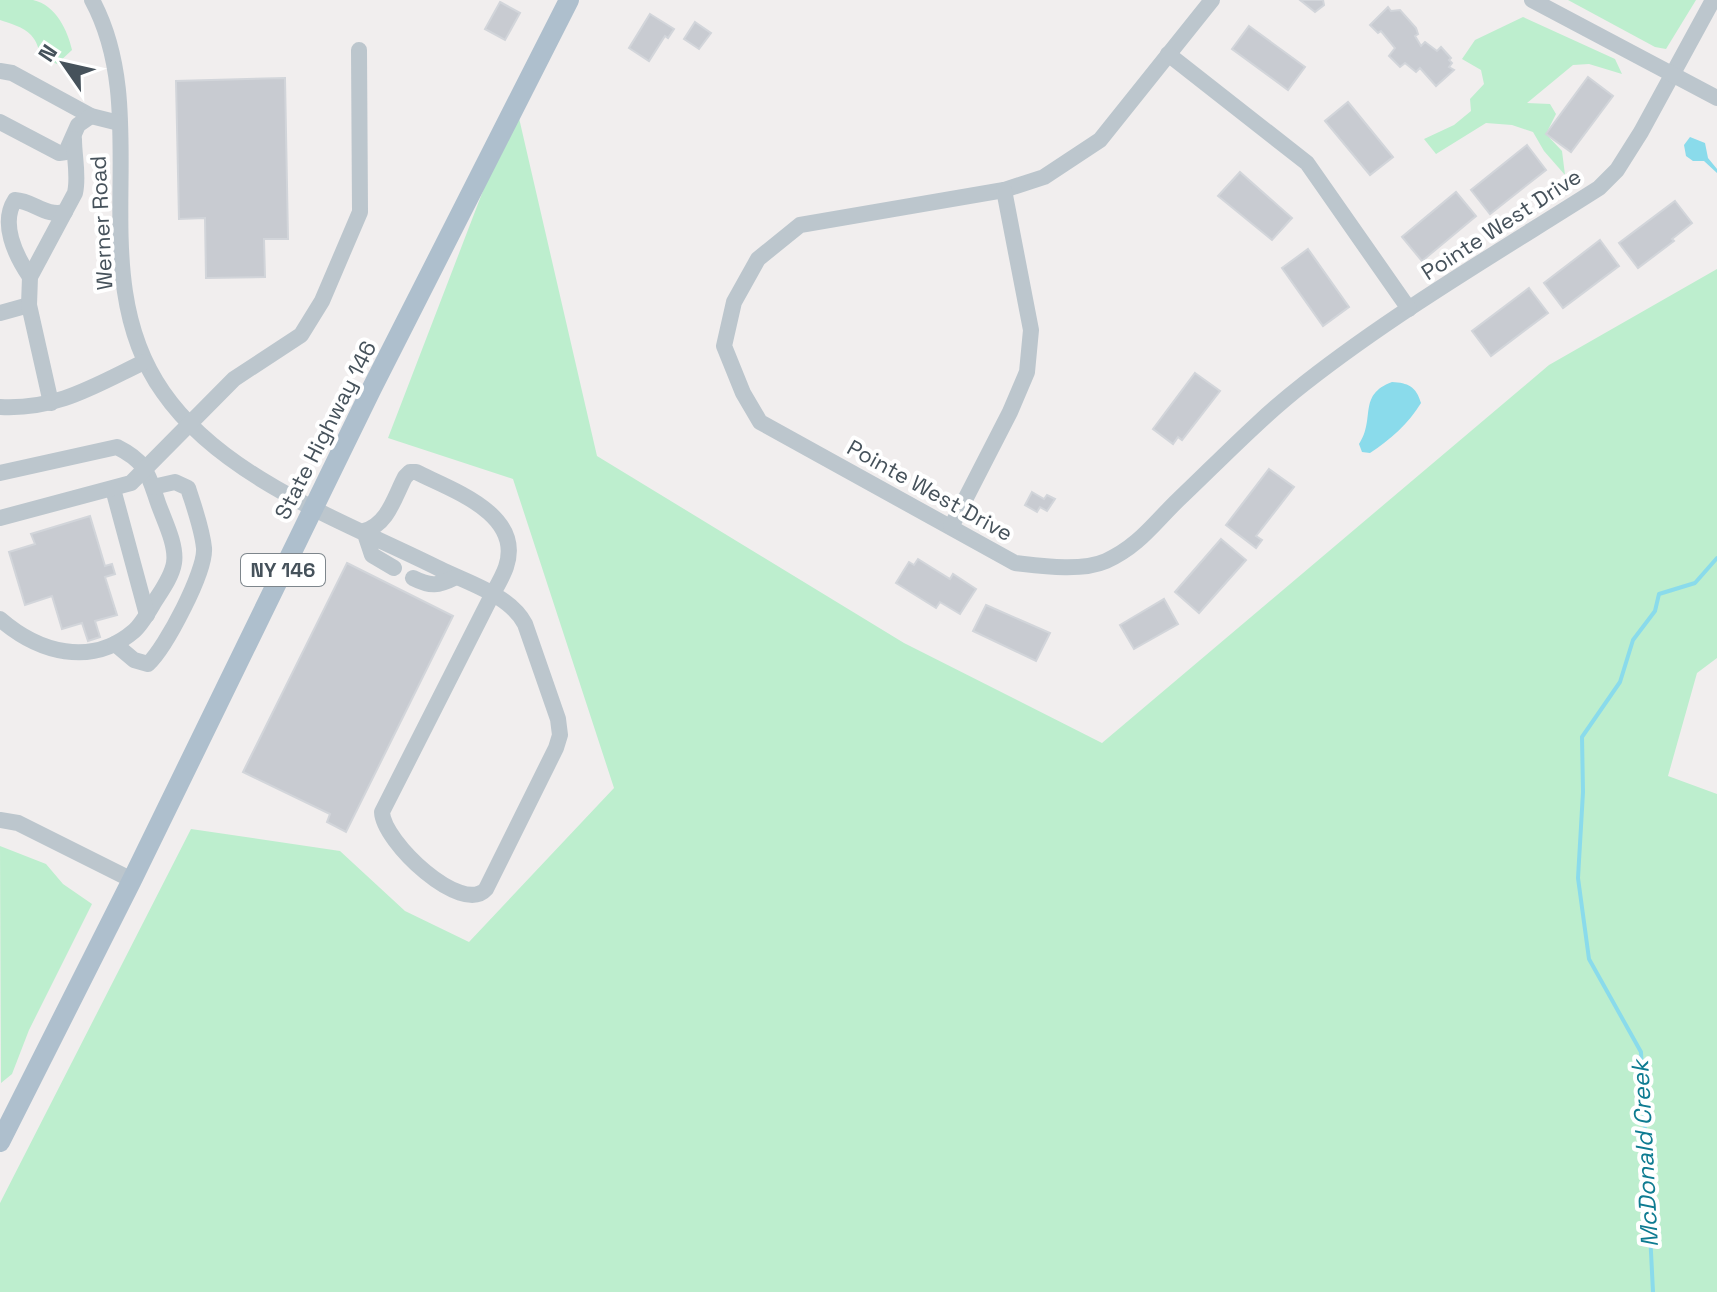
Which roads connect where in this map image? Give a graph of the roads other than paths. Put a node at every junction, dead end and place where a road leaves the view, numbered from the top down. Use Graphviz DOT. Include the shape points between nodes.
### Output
graph roads {
  1 [pos="92,0"];
  2 [pos="569,0"];
  3 [pos="1212,0"];
  4 [pos="1532,0"];
  5 [pos="1713,0"];
  6 [pos="359,50"];
  7 [pos="1168,54"];
  8 [pos="0,71"];
  9 [pos="1672,74"];
  10 [pos="1717,98"];
  11 [pos="91,116"];
  12 [pos="0,122"];
  13 [pos="119,123"];
  14 [pos="74,139"];
  15 [pos="1004,190"];
  16 [pos="65,212"];
  17 [pos="30,277"];
  18 [pos="29,305"];
  19 [pos="1409,309"];
  20 [pos="0,313"];
  21 [pos="144,362"];
  22 [pos="51,403"];
  23 [pos="0,407"];
  24 [pos="188,423"];
  25 [pos="146,467"];
  26 [pos="0,473"];
  27 [pos="153,487"];
  28 [pos="113,489"];
  29 [pos="313,507"];
  30 [pos="0,518"];
  31 [pos="951,527"];
  32 [pos="364,531"];
  33 [pos="394,568"];
  34 [pos="456,577"];
  35 [pos="413,578"];
  36 [pos="492,595"];
  37 [pos="147,615"];
  38 [pos="0,619"];
  39 [pos="115,644"];
  40 [pos="0,820"];
  41 [pos="132,880"];
  42 [pos="3,1130"];
  1 -- 13 [label="street, Werner Road" via="116,71"];
  2 -- 29 [label="main road, State Highway 146 / NY 146"];
  3 -- 7 [label="street, Pointe West Drive"];
  4 -- 9 [label="street"];
  5 -- 9 [label="street, Pointe West Drive"];
  6 -- 24 [label="street" via="360,212 322,301 301,335 234,379"];
  7 -- 15 [label="street, Pointe West Drive" via="1100,140 1044,177"];
  7 -- 19 [label="street" via="1307,163"];
  8 -- 11 [label="street"];
  9 -- 10 [label="street"];
  9 -- 19 [label="street, Pointe West Drive" via="1617,170 1599,188"];
  11 -- 13 [label="street"];
  11 -- 14 [label="street" via="78,125"];
  12 -- 14 [label="street" via="59,153 66,152"];
  13 -- 21 [label="street, Werner Road" via="122,272 134,340"];
  14 -- 16 [label="street" via="78,182"];
  15 -- 31 [label="street" via="1031,330 1027,372"];
  15 -- 31 [label="street, Pointe West Drive" via="800,225 758,259 734,302 724,346 760,422"];
  16 -- 17 [label="street"];
  16 -- 17 [label="street" via="48,213 15,200 6,207 11,253"];
  17 -- 18 [label="street"];
  18 -- 20 [label="street"];
  18 -- 22 [label="street"];
  19 -- 31 [label="street, Pointe West Drive" via="1304,384 1139,542 1103,562 1055,567 1015,563"];
  21 -- 22 [label="street"];
  21 -- 24 [label="street, Werner Road"];
  22 -- 23 [label="street" via="27,409"];
  24 -- 25 [label="street"];
  24 -- 29 [label="street, Werner Road" via="218,452"];
  25 -- 26 [label="street" via="117,447"];
  25 -- 27 [label="street"];
  25 -- 28 [label="street" via="131,483"];
  27 -- 37 [label="street" via="174,563"];
  27 -- 39 [label="street" via="175,482 188,488 202,537 203,563 164,646 148,664"];
  28 -- 30 [label="street"];
  28 -- 37 [label="street"];
  29 -- 32 [label="street, Werner Road"];
  29 -- 41 [label="main road, State Highway 146 / NY 146"];
  32 -- 33 [label="street" via="372,555"];
  32 -- 34 [label="street, Werner Road"];
  32 -- 36 [label="street" via="384,520 405,477 416,472 483,506 500,524 508,544 507,565"];
  34 -- 35 [label="street" via="429,586"];
  34 -- 36 [label="street, Werner Road"];
  36 -- 36 [label="street" via="509,603 525,624 560,735 486,889 472,898 427,875 382,821 382,812"];
  37 -- 39 [label="street"];
  38 -- 39 [label="street" via="41,646 67,652"];
  40 -- 41 [label="street" via="18,823"];
  41 -- 42 [label="main road, State Highway 146 / NY 146"];
}
